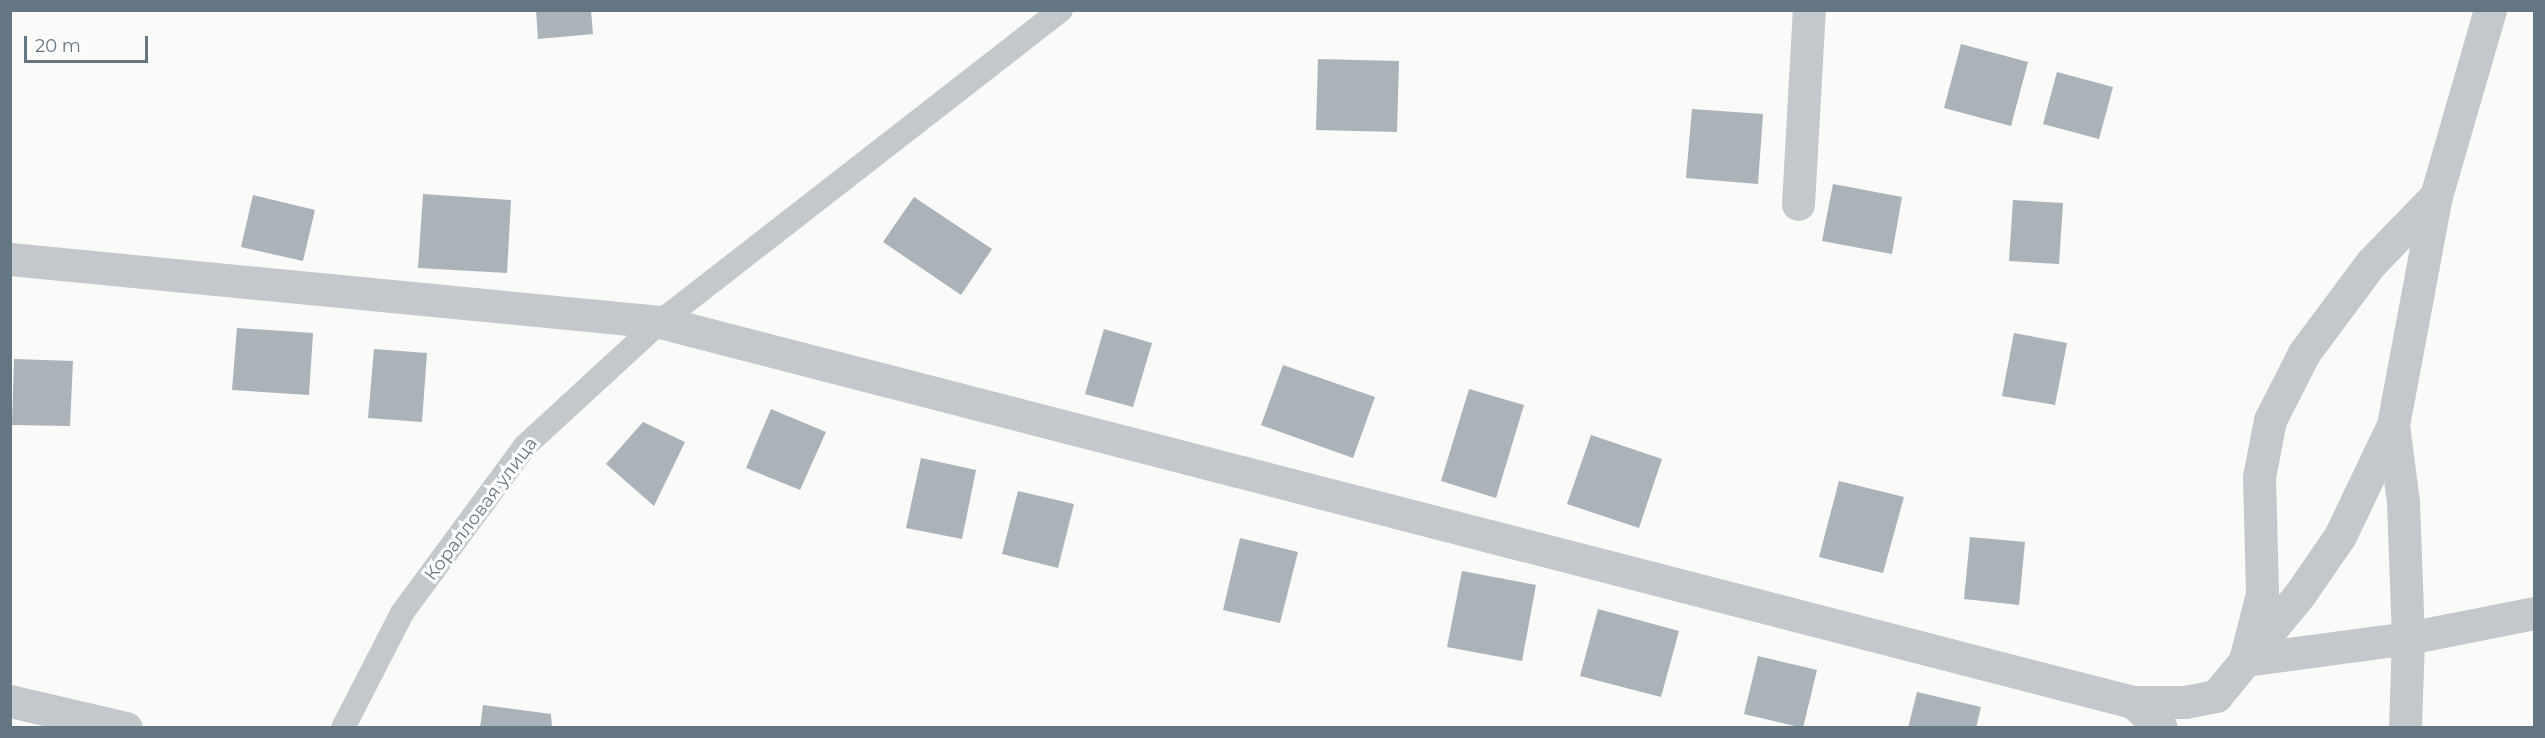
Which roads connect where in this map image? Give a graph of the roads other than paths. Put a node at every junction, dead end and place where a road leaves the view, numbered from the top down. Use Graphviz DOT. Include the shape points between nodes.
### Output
graph roads {
  1 [pos="1061,10"];
  2 [pos="1809,10"];
  3 [pos="2490,10"];
  4 [pos="2436,196"];
  5 [pos="1798,204"];
  6 [pos="10,259"];
  7 [pos="660,322"];
  8 [pos="2393,425"];
  9 [pos="2535,614"];
  10 [pos="2408,638"];
  11 [pos="2245,660"];
  12 [pos="10,701"];
  13 [pos="2133,702"];
  14 [pos="126,728"];
  15 [pos="343,728"];
  16 [pos="2161,728"];
  17 [pos="2405,728"];
  1 -- 7 [label="lane, Коралловая улица"];
  2 -- 5 [label="street"];
  3 -- 4 [label="street"];
  4 -- 8 [label="street"];
  4 -- 11 [label="street" via="2365,272 2304,353 2270,420 2259,477 2262,594"];
  6 -- 7 [label="street"];
  7 -- 13 [label="street"];
  7 -- 15 [label="lane, Коралловая улица" via="525,446 402,613"];
  8 -- 10 [label="street" via="2403,502"];
  8 -- 11 [label="street" via="2340,536 2300,594"];
  9 -- 10 [label="street"];
  10 -- 11 [label="street"];
  10 -- 17 [label="street"];
  11 -- 13 [label="street" via="2216,696 2185,702"];
  12 -- 14 [label="street"];
  13 -- 16 [label="street"];
}
